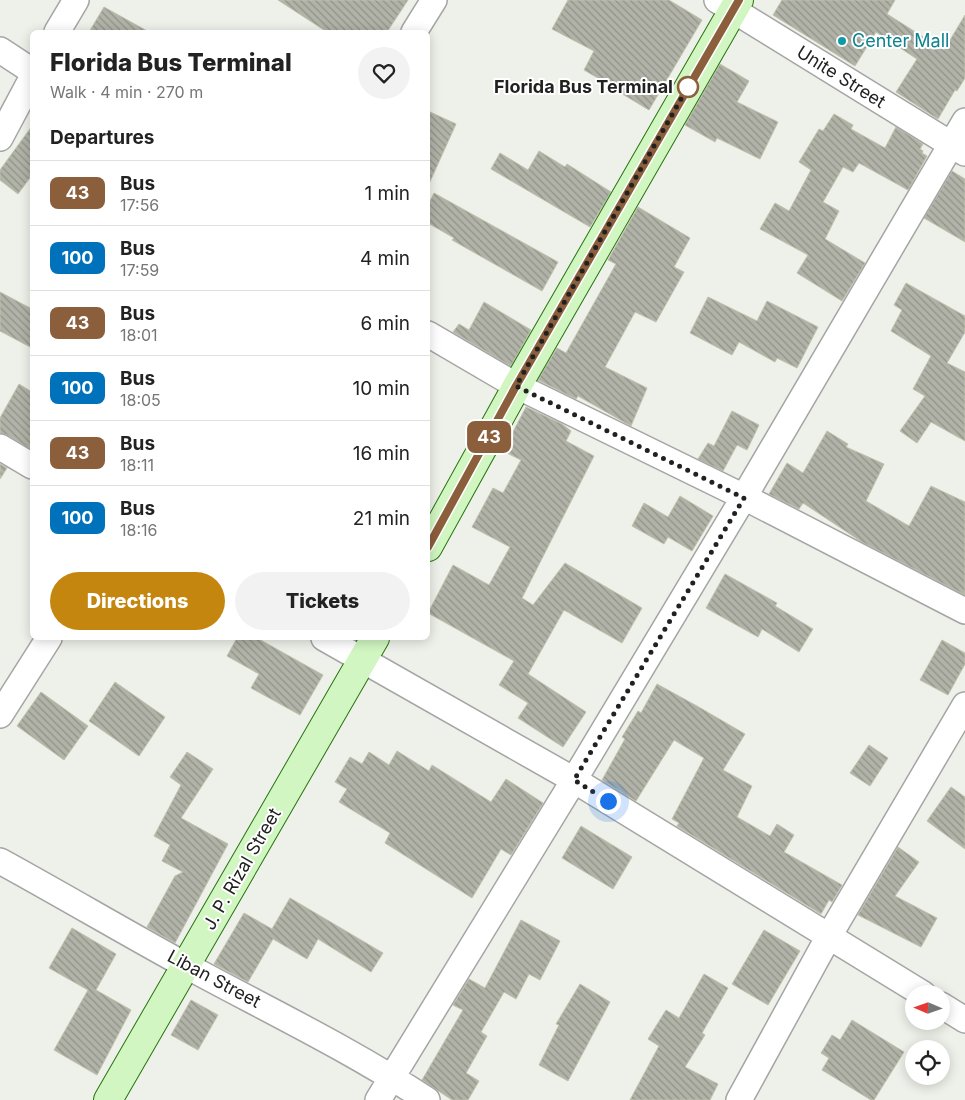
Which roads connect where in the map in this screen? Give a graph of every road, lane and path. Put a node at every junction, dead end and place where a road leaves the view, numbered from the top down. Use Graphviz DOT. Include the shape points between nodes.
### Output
graph roads {
  1 [pos="76,0"];
  2 [pos="434,0"];
  3 [pos="729,3"];
  4 [pos="59,30"];
  5 [pos="415,30"];
  6 [pos="0,50"];
  7 [pos="30,70"];
  8 [pos="30,82"];
  9 [pos="965,121"];
  10 [pos="0,138"];
  11 [pos="958,148"];
  12 [pos="430,335"];
  13 [pos="516,386"];
  14 [pos="0,447"];
  15 [pos="30,465"];
  16 [pos="744,498"];
  17 [pos="430,543"];
  18 [pos="965,610"];
  19 [pos="48,640"];
  20 [pos="332,640"];
  21 [pos="368,649"];
  22 [pos="965,705"];
  23 [pos="0,715"];
  24 [pos="574,780"];
  25 [pos="0,861"];
  26 [pos="829,936"];
  27 [pos="186,965"];
  28 [pos="908,985"];
  29 [pos="950,1011"];
  30 [pos="965,1020"];
  31 [pos="393,1077"];
  32 [pos="108,1100"];
  33 [pos="378,1100"];
  34 [pos="427,1100"];
  35 [pos="739,1100"];
  1 -- 4 [label="street"];
  2 -- 5 [label="street"];
  3 -- 11 [label="street, Unite Street"];
  3 -- 13 [label="main road"];
  6 -- 7 [label="street"];
  8 -- 10 [label="street"];
  9 -- 11 [label="street"];
  11 -- 16 [label="street"];
  12 -- 13 [label="street"];
  13 -- 16 [label="street"];
  13 -- 17 [label="main road"];
  14 -- 15 [label="street"];
  16 -- 18 [label="street"];
  16 -- 24 [label="street"];
  19 -- 23 [label="street"];
  20 -- 21 [label="street"];
  21 -- 24 [label="street"];
  21 -- 27 [label="main road, J. P. Rizal Street"];
  22 -- 26 [label="street"];
  24 -- 26 [label="street"];
  24 -- 31 [label="street"];
  25 -- 27 [label="street, Liban Street"];
  26 -- 28 [label="street"];
  26 -- 35 [label="street"];
  27 -- 31 [label="street, Liban Street"];
  27 -- 32 [label="main road, J. P. Rizal Street"];
  29 -- 30 [label="street"];
  31 -- 33 [label="street"];
  31 -- 34 [label="street, Liban Street"];
}
